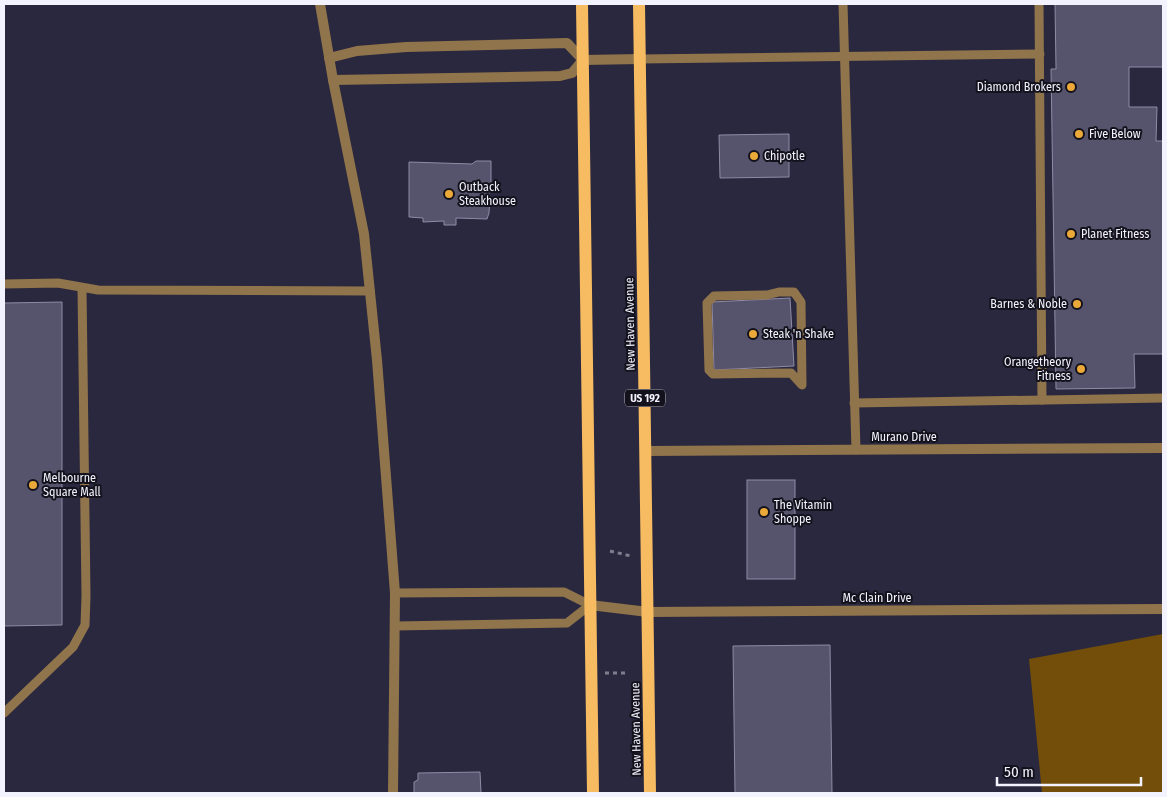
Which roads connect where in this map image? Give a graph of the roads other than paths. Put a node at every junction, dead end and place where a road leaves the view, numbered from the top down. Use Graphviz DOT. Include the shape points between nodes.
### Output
graph roads {
  1 [pos="320,4"];
  2 [pos="582,4"];
  3 [pos="639,4"];
  4 [pos="843,4"];
  5 [pos="1039,4"];
  6 [pos="1040,54"];
  7 [pos="844,56"];
  8 [pos="329,58"];
  9 [pos="640,59"];
  10 [pos="582,60"];
  11 [pos="333,80"];
  12 [pos="4,284"];
  13 [pos="82,288"];
  14 [pos="370,291"];
  15 [pos="802,385"];
  16 [pos="1163,398"];
  17 [pos="1042,400"];
  18 [pos="854,403"];
  19 [pos="1163,448"];
  20 [pos="856,450"];
  21 [pos="646,451"];
  22 [pos="395,593"];
  23 [pos="590,605"];
  24 [pos="1163,609"];
  25 [pos="648,612"];
  26 [pos="395,626"];
  27 [pos="4,713"];
  28 [pos="393,793"];
  29 [pos="593,793"];
  30 [pos="650,793"];
  1 -- 8 [label="street"];
  2 -- 10 [label="main road"];
  3 -- 9 [label="main road, New Haven Avenue / US 192"];
  4 -- 7 [label="lane"];
  5 -- 6 [label="lane"];
  6 -- 7 [label="lane"];
  6 -- 17 [label="lane"];
  7 -- 9 [label="lane"];
  7 -- 18 [label="lane"];
  8 -- 10 [label="street" via="357,51 406,47 567,43"];
  8 -- 11 [label="street"];
  9 -- 10 [label="street"];
  9 -- 21 [label="main road, New Haven Avenue / US 192"];
  10 -- 11 [label="street" via="572,73 560,76"];
  10 -- 23 [label="main road"];
  11 -- 14 [label="street" via="364,234"];
  12 -- 13 [label="lane" via="58,283"];
  13 -- 14 [label="lane"];
  13 -- 27 [label="lane" via="85,626 73,647"];
  14 -- 22 [label="street"];
  15 -- 15 [label="lane" via="801,302 794,292 767,296 714,296 707,303 709,370 713,374 791,373"];
  16 -- 17 [label="lane"];
  17 -- 18 [label="lane"];
  18 -- 20 [label="lane"];
  19 -- 20 [label="street, Murano Drive"];
  20 -- 21 [label="street, Murano Drive"];
  21 -- 25 [label="main road, New Haven Avenue / US 192"];
  22 -- 23 [label="lane" via="564,592"];
  22 -- 26 [label="street"];
  23 -- 25 [label="street, Mc Clain Drive"];
  23 -- 26 [label="lane" via="567,623"];
  23 -- 29 [label="main road"];
  24 -- 25 [label="street, Mc Clain Drive"];
  25 -- 30 [label="main road, New Haven Avenue / US 192"];
  26 -- 28 [label="street"];
}
